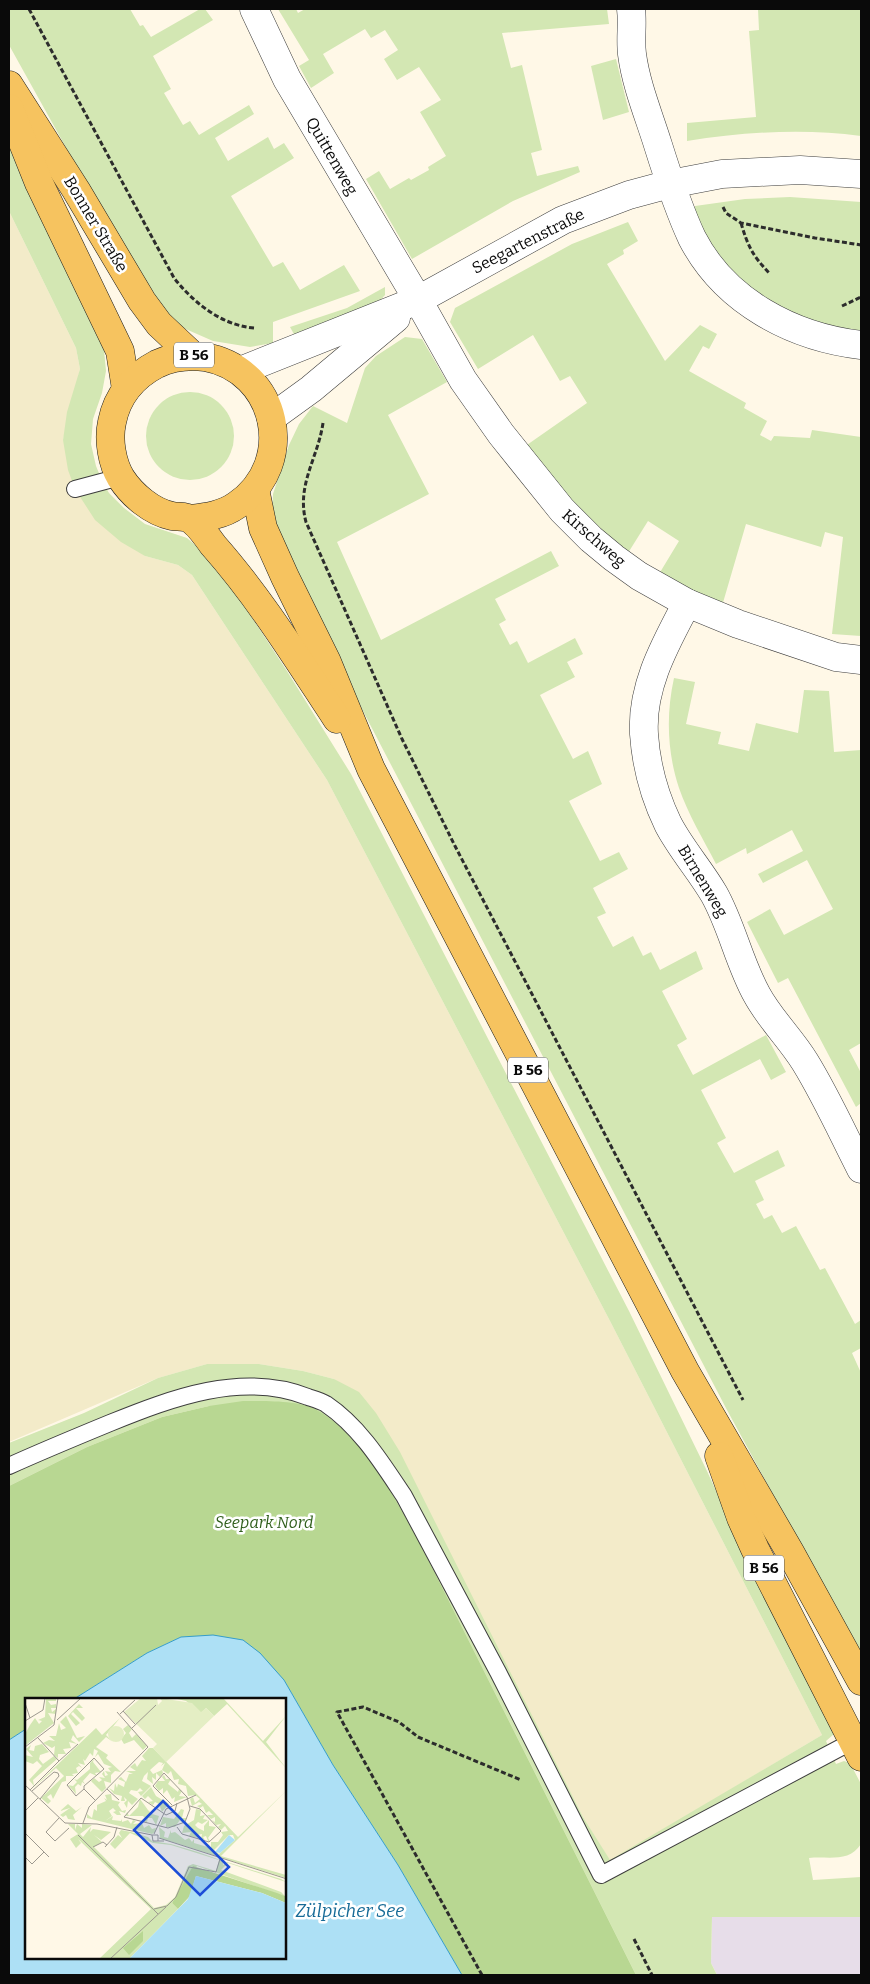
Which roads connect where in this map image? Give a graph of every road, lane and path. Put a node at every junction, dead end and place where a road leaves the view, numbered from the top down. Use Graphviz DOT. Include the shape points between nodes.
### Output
graph roads {
  1 [pos="30,9"];
  2 [pos="254,9"];
  3 [pos="631,9"];
  4 [pos="9,85"];
  5 [pos="9,108"];
  6 [pos="861,174"];
  7 [pos="670,184"];
  8 [pos="722,205"];
  9 [pos="741,223"];
  10 [pos="861,245"];
  11 [pos="774,279"];
  12 [pos="861,297"];
  13 [pos="418,300"];
  14 [pos="840,306"];
  15 [pos="861,345"];
  16 [pos="287,352"];
  17 [pos="192,355"];
  18 [pos="240,371"];
  19 [pos="126,389"];
  20 [pos="311,389"];
  21 [pos="271,418"];
  22 [pos="120,477"];
  23 [pos="75,489"];
  24 [pos="255,490"];
  25 [pos="190,519"];
  26 [pos="687,603"];
  27 [pos="861,660"];
  28 [pos="371,769"];
  29 [pos="861,1169"];
  30 [pos="685,1371"];
  31 [pos="744,1400"];
  32 [pos="9,1466"];
  33 [pos="861,1681"];
  34 [pos="857,1749"];
  35 [pos="560,1797"];
  36 [pos="634,1939"];
  37 [pos="482,1975"];
  38 [pos="652,1975"];
  1 -- 16 [label="path" via="174,278 202,308 226,321 271,330"];
  2 -- 13 [label="street, Quittenweg" via="287,79"];
  3 -- 7 [label="street" via="635,69"];
  4 -- 17 [label="main road, Bonner Straße / B 56" via="142,301 159,324"];
  5 -- 19 [label="main road, Bonner Straße" via="39,183 120,351"];
  6 -- 7 [label="street, Seegartenstraße" via="772,171 722,174"];
  7 -- 13 [label="street, Seegartenstraße" via="629,195 563,220"];
  7 -- 15 [label="street" via="693,239 706,260 747,302 791,328 834,342"];
  8 -- 9 [label="path" via="726,213"];
  9 -- 10 [label="path"];
  9 -- 11 [label="path" via="755,258"];
  12 -- 14 [label="path"];
  13 -- 16 [label="street, Seegartenstraße"];
  13 -- 20 [label="street, Seegartenstraße"];
  13 -- 26 [label="street, Kirschweg" via="462,380 562,510 614,558"];
  16 -- 18 [label="street, Seegartenstraße"];
  17 -- 18 [label="main road, B 56" via="217,359"];
  17 -- 19 [label="main road, B 56" via="166,360 143,371"];
  18 -- 21 [label="main road, B 56" via="265,400"];
  19 -- 22 [label="main road, B 56" via="116,405 111,423 110,442"];
  20 -- 21 [label="street, Seegartenstraße"];
  20 -- 31 [label="path" via="325,414 304,493 302,508 306,522 402,739 455,846"];
  21 -- 24 [label="main road, B 56" via="274,443 268,468"];
  22 -- 23 [label="lane"];
  22 -- 25 [label="main road, B 56" via="150,507 170,516"];
  24 -- 25 [label="main road, B 56" via="237,506 214,516"];
  24 -- 28 [label="main road, B 56" via="263,528 327,662"];
  25 -- 28 [label="main road, B 56" via="237,572"];
  26 -- 27 [label="street, Kirschweg" via="836,657"];
  26 -- 29 [label="street, Birnenweg" via="656,666 647,695 644,733 656,793 669,825 714,894 757,995 805,1062"];
  28 -- 30 [label="main road, B 56"];
  30 -- 33 [label="main road, B 56"];
  30 -- 34 [label="main road, B 56" via="755,1549"];
  32 -- 35 [label="lane" via="160,1403 210,1390 238,1386 271,1387 297,1392 324,1403 358,1431 404,1496"];
  34 -- 35 [label="lane" via="601,1875"];
  35 -- 37 [label="path" via="418,1737 399,1722 363,1707 337,1712"];
  36 -- 38 [label="path"];
}
